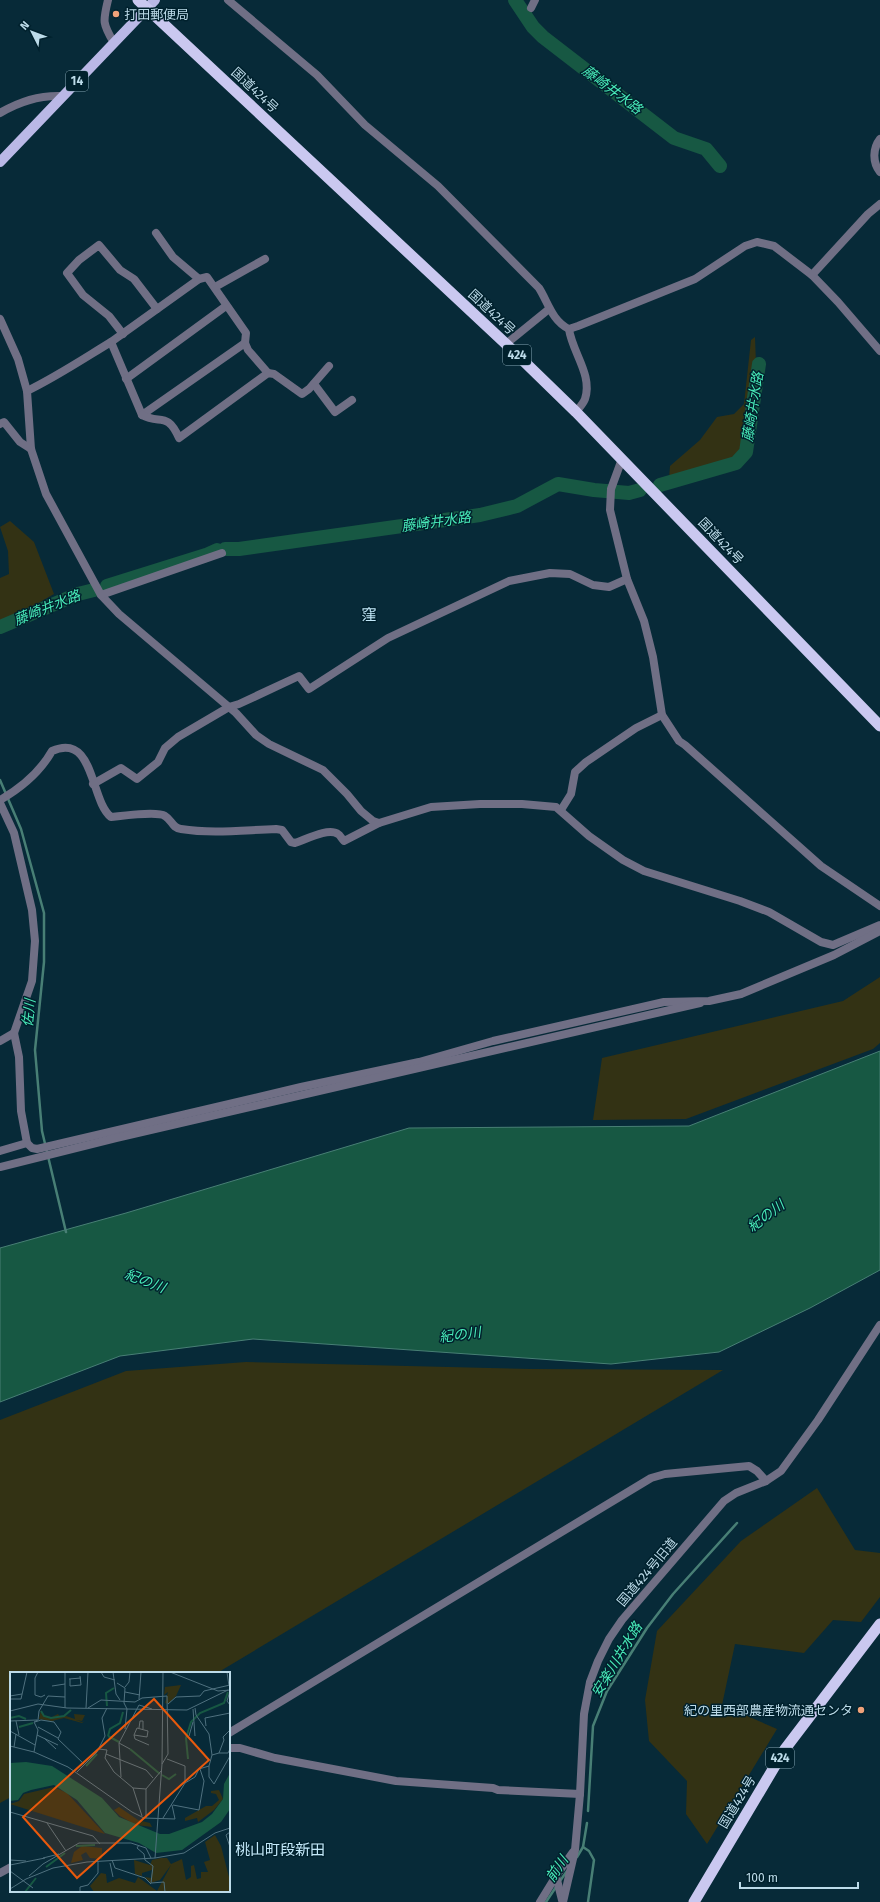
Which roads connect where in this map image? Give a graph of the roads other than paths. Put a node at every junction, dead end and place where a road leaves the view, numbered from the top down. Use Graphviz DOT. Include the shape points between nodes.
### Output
graph roads {
  1 [pos="108,0"];
  2 [pos="138,0"];
  3 [pos="228,0"];
  4 [pos="535,0"];
  5 [pos="151,4"];
  6 [pos="531,8"];
  7 [pos="114,43"];
  8 [pos="62,96"];
  9 [pos="0,113"];
  10 [pos="880,139"];
  11 [pos="0,162"];
  12 [pos="880,172"];
  13 [pos="880,204"];
  14 [pos="156,233"];
  15 [pos="265,259"];
  16 [pos="812,276"];
  17 [pos="199,279"];
  18 [pos="215,287"];
  19 [pos="226,306"];
  20 [pos="157,309"];
  21 [pos="549,309"];
  22 [pos="0,319"];
  23 [pos="569,329"];
  24 [pos="123,334"];
  25 [pos="111,342"];
  26 [pos="245,343"];
  27 [pos="506,344"];
  28 [pos="880,351"];
  29 [pos="329,366"];
  30 [pos="268,373"];
  31 [pos="126,379"];
  32 [pos="314,384"];
  33 [pos="27,391"];
  34 [pos="352,400"];
  35 [pos="576,412"];
  36 [pos="142,415"];
  37 [pos="0,424"];
  38 [pos="31,449"];
  39 [pos="622,459"];
  40 [pos="222,553"];
  41 [pos="627,579"];
  42 [pos="101,595"];
  43 [pos="229,707"];
  44 [pos="662,715"];
  45 [pos="880,726"];
  46 [pos="94,784"];
  47 [pos="0,800"];
  48 [pos="561,810"];
  49 [pos="379,824"];
  50 [pos="880,906"];
  51 [pos="880,925"];
  52 [pos="880,931"];
  53 [pos="14,1033"];
  54 [pos="0,1041"];
  55 [pos="27,1143"];
  56 [pos="0,1151"];
  57 [pos="38,1152"];
  58 [pos="0,1167"];
  59 [pos="880,1325"];
  60 [pos="766,1481"];
  61 [pos="880,1624"];
  62 [pos="230,1732"];
  63 [pos="230,1748"];
  64 [pos="580,1794"];
  65 [pos="574,1854"];
  66 [pos="10,1868"];
  67 [pos="0,1873"];
  68 [pos="556,1878"];
  69 [pos="540,1902"];
  70 [pos="563,1902"];
  71 [pos="694,1902"];
  1 -- 7 [label="street" via="103,20"];
  2 -- 5 [label="highway, 国道424号 / 424"];
  3 -- 21 [label="street" via="317,75 365,125 438,186 539,288 547,300"];
  4 -- 6 [label="street"];
  5 -- 7 [label="main road, 14"];
  5 -- 27 [label="highway, 国道424号 / 424"];
  7 -- 8 [label="main road, 14"];
  8 -- 9 [label="street" via="47,95 33,98 17,103"];
  8 -- 11 [label="main road, 14"];
  10 -- 12 [label="street" via="875,145 874,161"];
  13 -- 16 [label="street"];
  14 -- 17 [label="street" via="173,257"];
  15 -- 18 [label="street"];
  16 -- 23 [label="street" via="774,246 757,242 745,246 695,279"];
  16 -- 28 [label="street"];
  17 -- 18 [label="street" via="207,277"];
  17 -- 20 [label="street"];
  18 -- 19 [label="street"];
  19 -- 26 [label="street" via="246,333"];
  19 -- 31 [label="street"];
  20 -- 24 [label="street"];
  20 -- 24 [label="street" via="134,279 120,270 99,245 67,273 83,295 109,316"];
  21 -- 23 [label="street" via="563,326"];
  21 -- 27 [label="street"];
  22 -- 33 [label="street" via="18,358"];
  23 -- 35 [label="street" via="586,378 585,400"];
  24 -- 25 [label="street"];
  25 -- 31 [label="street"];
  25 -- 33 [label="street" via="55,377"];
  26 -- 30 [label="street"];
  26 -- 36 [label="street"];
  27 -- 35 [label="highway, 国道424号 / 424"];
  29 -- 32 [label="street"];
  30 -- 32 [label="street" via="274,374 302,394"];
  30 -- 36 [label="street" via="179,438 172,425 164,419 147,418"];
  31 -- 36 [label="street"];
  32 -- 34 [label="street" via="335,412"];
  33 -- 38 [label="street"];
  35 -- 39 [label="highway, 国道424号 / 424"];
  37 -- 38 [label="street" via="4,422 20,442"];
  38 -- 42 [label="street" via="46,494"];
  39 -- 41 [label="street" via="610,492 610,510"];
  39 -- 45 [label="highway, 国道424号 / 424"];
  40 -- 42 [label="street"];
  41 -- 43 [label="street" via="609,587 593,585 570,574 550,574 509,581 388,638 309,689 299,676"];
  41 -- 44 [label="street" via="644,621 653,657"];
  42 -- 43 [label="street" via="118,614 200,680"];
  43 -- 46 [label="street" via="178,737 165,748 158,762 141,778 136,780 121,768"];
  43 -- 49 [label="street" via="256,735 269,744 323,770 361,811"];
  44 -- 48 [label="street" via="636,728 575,772 571,794"];
  44 -- 50 [label="street" via="679,741 809,856"];
  46 -- 47 [label="street" via="92,772 85,759 72,750 56,749 52,751 44,766"];
  46 -- 49 [label="street" via="106,814 111,817 133,814 164,815 179,829 212,832 276,829 282,830 291,842 295,843 330,832 337,833 344,841"];
  47 -- 53 [label="street" via="14,833 32,910 35,941 32,982"];
  48 -- 49 [label="street" via="556,807 522,804 431,807"];
  48 -- 51 [label="street" via="589,836 644,871 740,900 769,912 821,942 833,945"];
  52 -- 57 [label="street" via="834,955 741,994 709,1001 664,1002"];
  53 -- 54 [label="street"];
  53 -- 55 [label="street" via="19,1057 21,1110"];
  55 -- 56 [label="street"];
  55 -- 57 [label="street"];
  57 -- 58 [label="street"];
  59 -- 60 [label="street, 国道424号旧道" via="793,1456 781,1471"];
  60 -- 62 [label="street" via="749,1466 665,1474 650,1478"];
  60 -- 64 [label="street, 国道424号旧道" via="736,1492 724,1501 609,1639 590,1682 584,1714"];
  61 -- 71 [label="highway, 国道424号 / 424" via="785,1749"];
  63 -- 64 [label="street" via="396,1781"];
  64 -- 65 [label="street, 国道424号旧道"];
  65 -- 68 [label="street"];
  65 -- 70 [label="street, 国道424号旧道"];
  66 -- 67 [label="street"];
  68 -- 69 [label="street"];
  68 -- 70 [label="street"];
}
